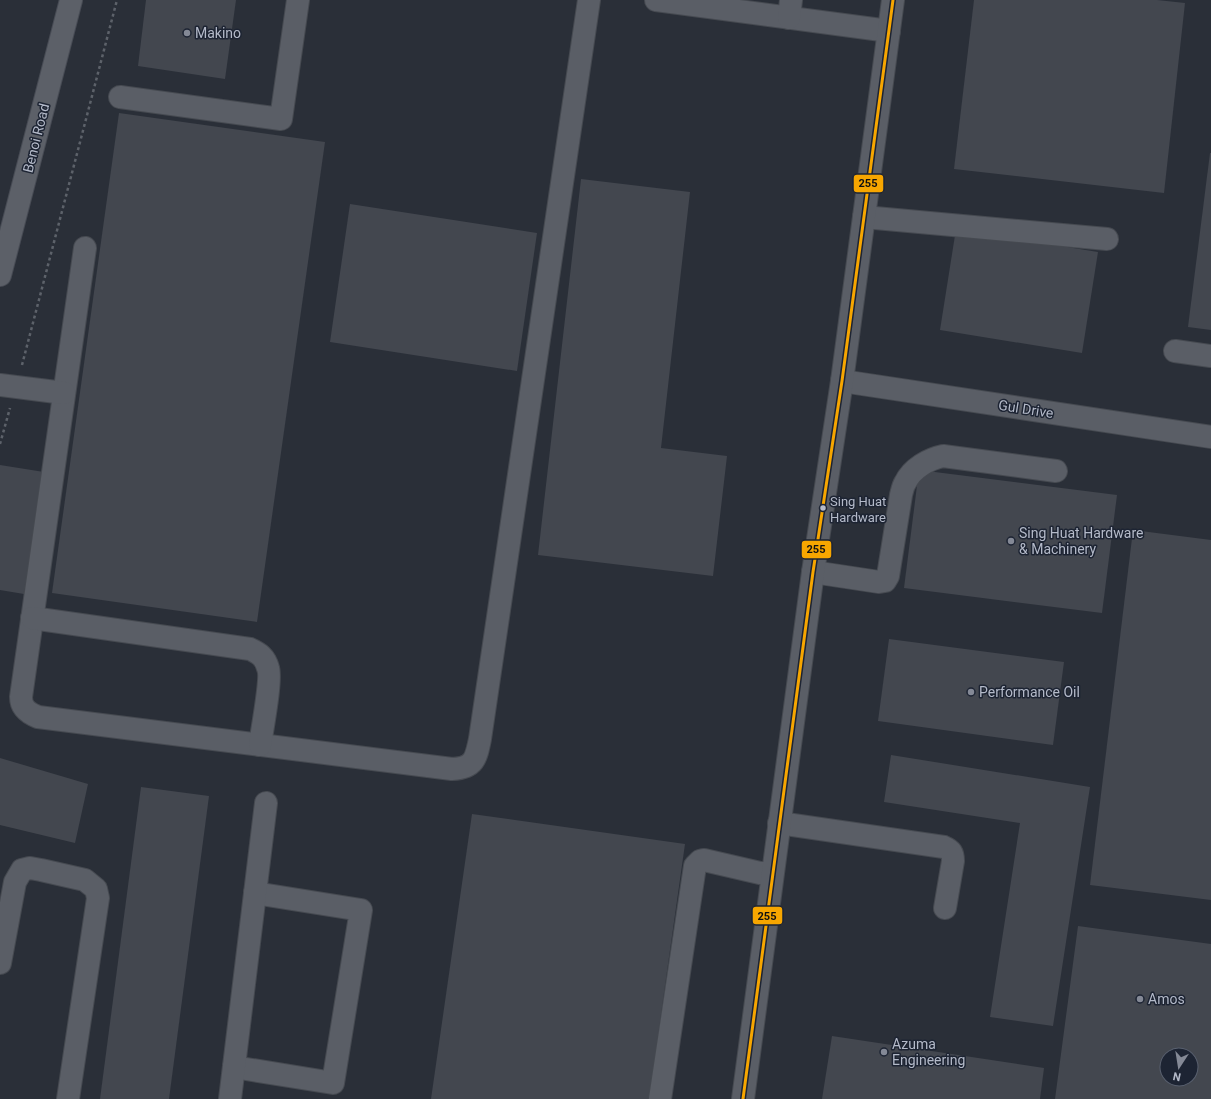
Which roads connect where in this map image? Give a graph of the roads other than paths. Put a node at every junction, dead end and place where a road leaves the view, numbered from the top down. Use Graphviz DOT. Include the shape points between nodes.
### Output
graph roads {
  1 [pos="71,0"];
  2 [pos="298,0"];
  3 [pos="589,0"];
  4 [pos="656,0"];
  5 [pos="894,0"];
  6 [pos="790,9"];
  7 [pos="889,31"];
  8 [pos="120,97"];
  9 [pos="864,217"];
  10 [pos="1107,238"];
  11 [pos="85,248"];
  12 [pos="0,276"];
  13 [pos="1176,351"];
  14 [pos="1211,356"];
  15 [pos="842,381"];
  16 [pos="8,386"];
  17 [pos="64,394"];
  18 [pos="1211,437"];
  19 [pos="1056,471"];
  20 [pos="813,572"];
  21 [pos="32,618"];
  22 [pos="260,745"];
  23 [pos="266,803"];
  24 [pos="779,823"];
  25 [pos="772,873"];
  26 [pos="255,893"];
  27 [pos="945,908"];
  28 [pos="0,963"];
  29 [pos="234,1067"];
  30 [pos="68,1099"];
  31 [pos="230,1099"];
  32 [pos="660,1099"];
  33 [pos="743,1099"];
  1 -- 12 [label="main road, Benoi Road"];
  2 -- 8 [label="street" via="281,119"];
  3 -- 22 [label="street" via="477,754 468,766 452,769"];
  4 -- 6 [label="street"];
  5 -- 7 [label="street"];
  6 -- 7 [label="street"];
  7 -- 9 [label="street"];
  9 -- 10 [label="street"];
  9 -- 15 [label="street"];
  11 -- 17 [label="street"];
  13 -- 14 [label="street"];
  15 -- 18 [label="street, Gul Drive"];
  15 -- 20 [label="street"];
  16 -- 17 [label="street"];
  17 -- 21 [label="street"];
  19 -- 20 [label="street" via="943,456 929,459 905,482 888,576 884,581"];
  20 -- 24 [label="street"];
  21 -- 22 [label="street" via="250,649 260,653 270,674"];
  21 -- 22 [label="street" via="21,697 21,704 31,714 38,717"];
  23 -- 26 [label="street"];
  24 -- 25 [label="street"];
  24 -- 27 [label="street" via="944,846 953,856"];
  25 -- 32 [label="street" via="760,873 704,860 695,866"];
  25 -- 33 [label="street"];
  26 -- 29 [label="street"];
  26 -- 29 [label="street" via="361,910 333,1082"];
  28 -- 30 [label="street" via="15,882 22,870 30,868 85,880 96,889 98,898"];
  29 -- 31 [label="street"];
}
